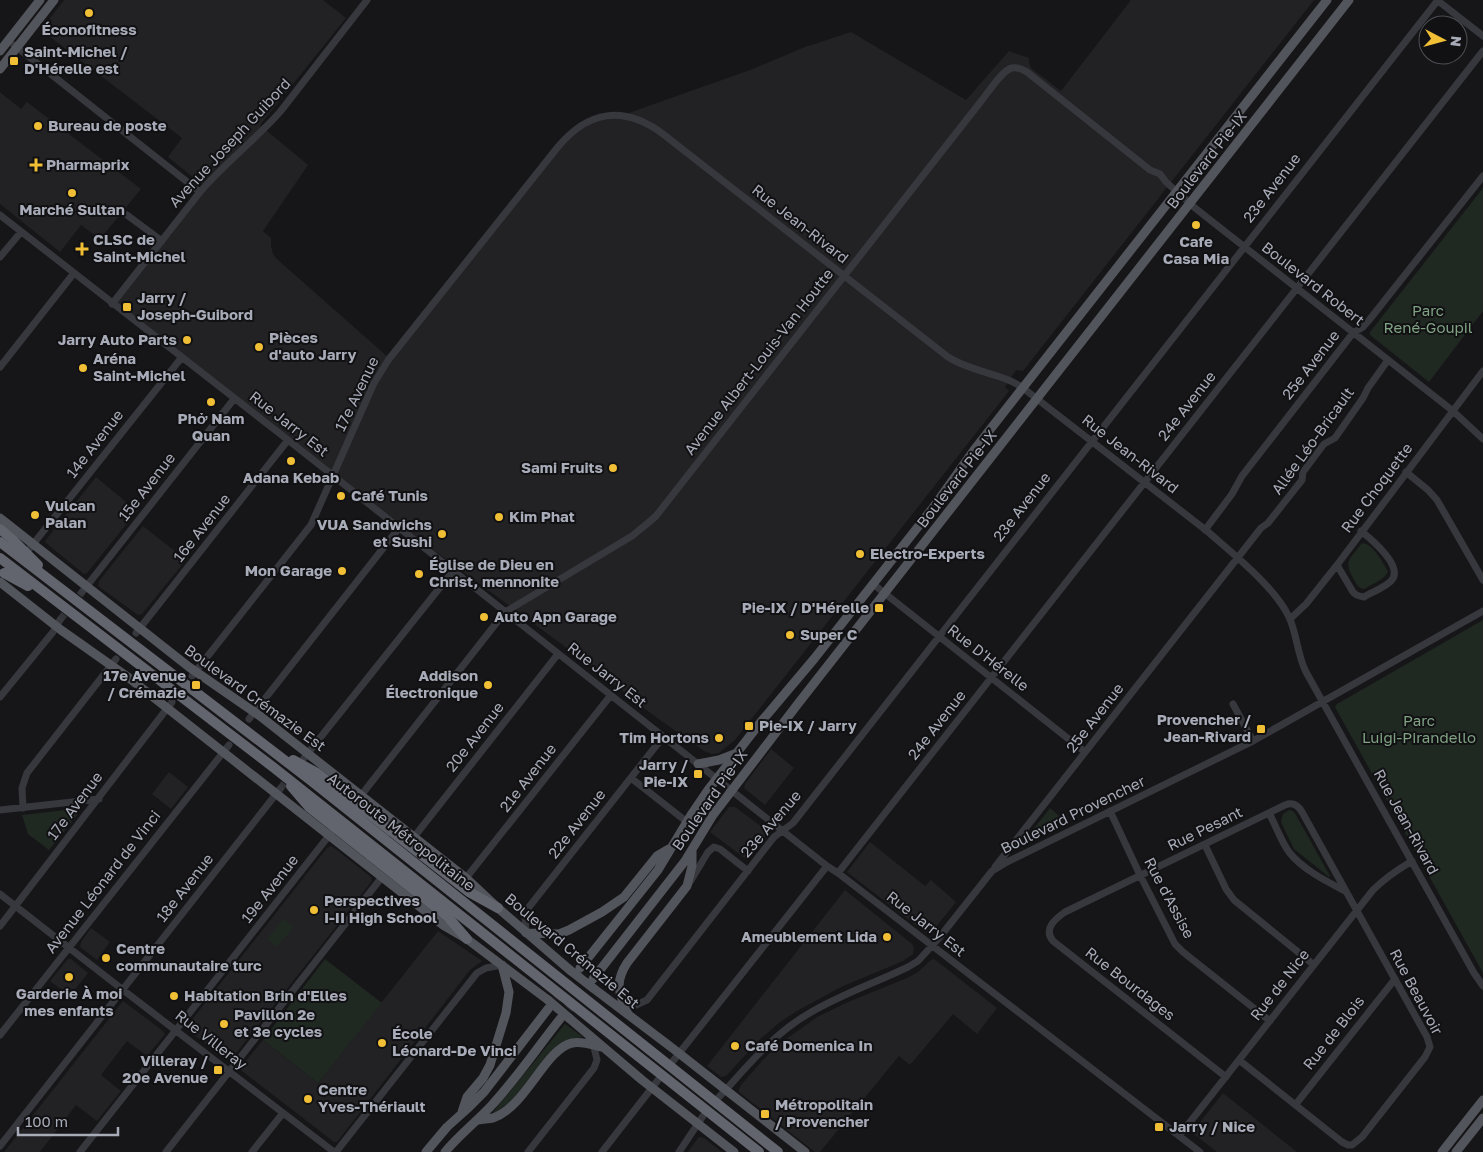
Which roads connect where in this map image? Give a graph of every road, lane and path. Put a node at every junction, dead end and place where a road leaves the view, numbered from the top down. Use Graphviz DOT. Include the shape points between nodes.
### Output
graph roads {
  1 [pos="40,0"];
  2 [pos="54,0"];
  3 [pos="368,0"];
  4 [pos="1327,0"];
  5 [pos="1350,0"];
  6 [pos="1437,0"];
  7 [pos="1483,36"];
  8 [pos="8,41"];
  9 [pos="17,48"];
  10 [pos="0,51"];
  11 [pos="1483,51"];
  12 [pos="1017,68"];
  13 [pos="0,69"];
  14 [pos="591,120"];
  15 [pos="1483,176"];
  16 [pos="1177,191"];
  17 [pos="200,192"];
  18 [pos="1190,204"];
  19 [pos="127,215"];
  20 [pos="0,216"];
  21 [pos="21,232"];
  22 [pos="162,241"];
  23 [pos="1243,246"];
  24 [pos="0,257"];
  25 [pos="74,274"];
  26 [pos="845,276"];
  27 [pos="1297,288"];
  28 [pos="112,304"];
  29 [pos="1353,333"];
  30 [pos="182,357"];
  31 [pos="1388,360"];
  32 [pos="0,367"];
  33 [pos="1483,371"];
  34 [pos="1023,388"];
  35 [pos="234,399"];
  36 [pos="1036,399"];
  37 [pos="1453,411"];
  38 [pos="1483,439"];
  39 [pos="288,440"];
  40 [pos="1091,442"];
  41 [pos="1406,472"];
  42 [pos="333,476"];
  43 [pos="1144,483"];
  44 [pos="0,518"];
  45 [pos="399,528"];
  46 [pos="0,529"];
  47 [pos="1205,530"];
  48 [pos="1361,531"];
  49 [pos="0,542"];
  50 [pos="32,546"];
  51 [pos="0,558"];
  52 [pos="1238,558"];
  53 [pos="1337,564"];
  54 [pos="0,569"];
  55 [pos="453,571"];
  56 [pos="1483,580"];
  57 [pos="2,583"];
  58 [pos="873,584"];
  59 [pos="84,590"];
  60 [pos="63,591"];
  61 [pos="884,593"];
  62 [pos="60,604"];
  63 [pos="1483,611"];
  64 [pos="505,612"];
  65 [pos="1290,619"];
  66 [pos="58,623"];
  67 [pos="138,631"];
  68 [pos="938,636"];
  69 [pos="558,654"];
  70 [pos="114,662"];
  71 [pos="194,674"];
  72 [pos="991,678"];
  73 [pos="611,695"];
  74 [pos="0,697"];
  75 [pos="1323,703"];
  76 [pos="1233,704"];
  77 [pos="170,705"];
  78 [pos="252,716"];
  79 [pos="663,737"];
  80 [pos="1253,741"];
  81 [pos="264,743"];
  82 [pos="226,748"];
  83 [pos="1085,752"];
  84 [pos="737,753"];
  85 [pos="306,756"];
  86 [pos="698,764"];
  87 [pos="273,767"];
  88 [pos="631,778"];
  89 [pos="717,779"];
  90 [pos="731,790"];
  91 [pos="278,792"];
  92 [pos="359,797"];
  93 [pos="98,799"];
  94 [pos="1294,804"];
  95 [pos="23,808"];
  96 [pos="0,810"];
  97 [pos="1110,811"];
  98 [pos="1269,813"];
  99 [pos="687,822"];
  100 [pos="782,830"];
  101 [pos="331,833"];
  102 [pos="414,837"];
  103 [pos="1205,845"];
  104 [pos="672,847"];
  105 [pos="692,849"];
  106 [pos="1412,862"];
  107 [pos="827,866"];
  108 [pos="748,871"];
  109 [pos="992,871"];
  110 [pos="838,873"];
  111 [pos="1140,875"];
  112 [pos="382,877"];
  113 [pos="466,878"];
  114 [pos="687,886"];
  115 [pos="1346,892"];
  116 [pos="0,894"];
  117 [pos="16,906"];
  118 [pos="498,908"];
  119 [pos="1073,908"];
  120 [pos="1356,911"];
  121 [pos="0,926"];
  122 [pos="526,933"];
  123 [pos="467,938"];
  124 [pos="932,945"];
  125 [pos="69,948"];
  126 [pos="502,965"];
  127 [pos="1314,965"];
  128 [pos="575,970"];
  129 [pos="1395,979"];
  130 [pos="592,983"];
  131 [pos="1483,986"];
  132 [pos="122,990"];
  133 [pos="612,1004"];
  134 [pos="548,1005"];
  135 [pos="624,1005"];
  136 [pos="629,1016"];
  137 [pos="565,1019"];
  138 [pos="1270,1021"];
  139 [pos="176,1030"];
  140 [pos="0,1035"];
  141 [pos="591,1036"];
  142 [pos="594,1045"];
  143 [pos="605,1048"];
  144 [pos="676,1057"];
  145 [pos="1239,1060"];
  146 [pos="230,1072"];
  147 [pos="1226,1077"];
  148 [pos="658,1080"];
  149 [pos="652,1088"];
  150 [pos="726,1090"];
  151 [pos="719,1097"];
  152 [pos="1483,1100"];
  153 [pos="1296,1104"];
  154 [pos="283,1113"];
  155 [pos="461,1115"];
  156 [pos="1483,1118"];
  157 [pos="477,1120"];
  158 [pos="700,1120"];
  159 [pos="1179,1136"];
  160 [pos="0,1146"];
  161 [pos="80,1152"];
  162 [pos="166,1152"];
  163 [pos="252,1152"];
  164 [pos="335,1152"];
  165 [pos="426,1152"];
  166 [pos="445,1152"];
  167 [pos="528,1152"];
  168 [pos="602,1152"];
  169 [pos="679,1152"];
  170 [pos="734,1152"];
  171 [pos="759,1152"];
  172 [pos="778,1152"];
  173 [pos="805,1152"];
  174 [pos="1200,1152"];
  175 [pos="1442,1152"];
  176 [pos="1456,1152"];
  1 -- 8 [label="main road"];
  2 -- 9 [label="main road"];
  3 -- 17 [label="street, Avenue Joseph Guibord" via="280,112"];
  4 -- 16 [label="main road, Boulevard Pie-IX"];
  5 -- 18 [label="main road, Boulevard Pie-IX"];
  6 -- 7 [label="street"];
  6 -- 23 [label="street, 23e Avenue"];
  8 -- 9 [label="street"];
  8 -- 10 [label="main road"];
  9 -- 13 [label="main road"];
  9 -- 17 [label="street"];
  11 -- 27 [label="street, 24e Avenue"];
  12 -- 16 [label="street, Boulevard Robert" via="1027,72 1150,170 1160,174"];
  12 -- 26 [label="street, Avenue Albert-Louis-Van Houtte" via="1003,73"];
  14 -- 26 [label="street, Rue Jean-Rivard" via="623,116 653,126"];
  14 -- 42 [label="street, 17e Avenue" via="563,140 389,358 374,383"];
  15 -- 29 [label="street, 25e Avenue" via="1367,324"];
  16 -- 18 [label="street, Boulevard Robert"];
  16 -- 34 [label="main road, Boulevard Pie-IX"];
  17 -- 22 [label="street, Avenue Joseph Guibord"];
  18 -- 23 [label="street, Boulevard Robert"];
  18 -- 36 [label="main road, Boulevard Pie-IX"];
  19 -- 22 [label="street"];
  20 -- 21 [label="street, Rue Jarry Est"];
  21 -- 24 [label="street"];
  21 -- 25 [label="street, Rue Jarry Est"];
  22 -- 28 [label="street, Avenue Joseph Guibord"];
  23 -- 27 [label="street, Boulevard Robert"];
  23 -- 40 [label="street, 23e Avenue"];
  25 -- 28 [label="street, Rue Jarry Est"];
  25 -- 32 [label="street"];
  26 -- 34 [label="street, Rue Jean-Rivard" via="953,360"];
  26 -- 64 [label="street, Avenue Albert-Louis-Van Houtte" via="652,520 632,536"];
  27 -- 29 [label="street, Boulevard Robert"];
  27 -- 43 [label="street, 24e Avenue"];
  28 -- 30 [label="street, Rue Jarry Est"];
  29 -- 31 [label="street, Boulevard Robert"];
  29 -- 47 [label="street, 25e Avenue" via="1242,476"];
  30 -- 35 [label="street, Rue Jarry Est"];
  30 -- 50 [label="street, 14e Avenue"];
  31 -- 37 [label="street, Boulevard Robert"];
  31 -- 52 [label="street, Allée Léo-Bricault" via="1335,438 1324,444 1303,472 1302,480"];
  33 -- 37 [label="street, Rue Choquette"];
  34 -- 36 [label="street, Rue Jean-Rivard"];
  34 -- 58 [label="main road, Boulevard Pie-IX"];
  35 -- 39 [label="street, Rue Jarry Est"];
  35 -- 59 [label="street, 15e Avenue"];
  36 -- 40 [label="street, Rue Jean-Rivard"];
  36 -- 61 [label="main road, Boulevard Pie-IX"];
  37 -- 38 [label="street, Boulevard Robert"];
  37 -- 41 [label="street, Rue Choquette"];
  39 -- 42 [label="street, Rue Jarry Est"];
  39 -- 67 [label="street, 16e Avenue"];
  40 -- 43 [label="street, Rue Jean-Rivard"];
  40 -- 68 [label="street, 23e Avenue"];
  41 -- 48 [label="street, Rue Choquette"];
  41 -- 56 [label="street" via="1437,500"];
  42 -- 45 [label="street, Rue Jarry Est"];
  42 -- 71 [label="street, 17e Avenue" via="310,525"];
  43 -- 47 [label="street, Rue Jean-Rivard"];
  43 -- 72 [label="street, 24e Avenue"];
  44 -- 50 [label="main road, Boulevard Crémazie Est"];
  45 -- 55 [label="street, Rue Jarry Est"];
  45 -- 78 [label="street"];
  46 -- 60 [label="highway, bridge"];
  47 -- 52 [label="street, Rue Jean-Rivard"];
  48 -- 53 [label="street, Rue Choquette"];
  48 -- 53 [label="street" via="1392,564 1395,575 1392,580 1364,597 1356,595"];
  49 -- 60 [label="highway, Autoroute Métropolitaine, bridge"];
  50 -- 59 [label="main road, Boulevard Crémazie Est"];
  51 -- 62 [label="highway, Autoroute Métropolitaine, bridge"];
  52 -- 65 [label="street, Rue Jean-Rivard" via="1268,589"];
  52 -- 83 [label="street, 25e Avenue"];
  53 -- 65 [label="street, Rue Choquette"];
  54 -- 62 [label="highway, bridge"];
  55 -- 64 [label="street, Rue Jarry Est"];
  55 -- 85 [label="street"];
  57 -- 66 [label="main road"];
  58 -- 61 [label="street, Rue D'Hérelle"];
  58 -- 84 [label="main road, Boulevard Pie-IX"];
  59 -- 67 [label="main road, Boulevard Crémazie Est"];
  60 -- 81 [label="highway, Autoroute Métropolitaine, bridge"];
  61 -- 68 [label="street, Rue D'Hérelle"];
  61 -- 90 [label="main road, Boulevard Pie-IX"];
  62 -- 87 [label="highway, Autoroute Métropolitaine, bridge"];
  63 -- 75 [label="street, Boulevard Provencher"];
  64 -- 69 [label="street, Rue Jarry Est"];
  64 -- 92 [label="street"];
  65 -- 75 [label="street, Rue Jean-Rivard" via="1301,662"];
  66 -- 70 [label="main road"];
  66 -- 74 [label="street"];
  67 -- 71 [label="main road, Boulevard Crémazie Est"];
  68 -- 72 [label="street, Rue D'Hérelle"];
  68 -- 100 [label="street, 23e Avenue" via="794,821"];
  69 -- 73 [label="street, Rue Jarry Est"];
  69 -- 102 [label="street, 20e Avenue"];
  70 -- 77 [label="main road"];
  70 -- 95 [label="street" via="27,773 22,788"];
  71 -- 78 [label="main road, Boulevard Crémazie Est"];
  72 -- 83 [label="street, Rue D'Hérelle"];
  72 -- 110 [label="street, 24e Avenue"];
  73 -- 79 [label="street, Rue Jarry Est"];
  73 -- 113 [label="street, 21e Avenue"];
  75 -- 80 [label="street, Boulevard Provencher"];
  75 -- 106 [label="street, Rue Jean-Rivard"];
  76 -- 80 [label="street"];
  77 -- 82 [label="main road"];
  77 -- 93 [label="street, 17e Avenue"];
  78 -- 85 [label="main road, Boulevard Crémazie Est"];
  79 -- 86 [label="street, Rue Jarry Est"];
  79 -- 88 [label="street, 22e Avenue"];
  80 -- 97 [label="street, Boulevard Provencher"];
  81 -- 118 [label="highway, bridge" via="317,773 468,892"];
  81 -- 172 [label="highway, Autoroute Métropolitaine, bridge"];
  82 -- 91 [label="main road"];
  82 -- 125 [label="street, Avenue Léonard de Vinci"];
  83 -- 109 [label="street, 25e Avenue"];
  84 -- 86 [label="main road"];
  84 -- 89 [label="main road, Boulevard Pie-IX"];
  85 -- 92 [label="main road, Boulevard Crémazie Est"];
  86 -- 89 [label="street, Rue Jarry Est"];
  87 -- 123 [label="highway, bridge" via="309,806 448,917"];
  87 -- 171 [label="highway, Autoroute Métropolitaine, bridge"];
  88 -- 99 [label="street"];
  88 -- 122 [label="street, 22e Avenue" via="529,907 525,916"];
  89 -- 90 [label="street, Rue Jarry Est"];
  89 -- 99 [label="main road, Boulevard Pie-IX"];
  90 -- 100 [label="street, Rue Jarry Est"];
  90 -- 105 [label="main road, Boulevard Pie-IX"];
  91 -- 101 [label="main road"];
  91 -- 132 [label="street, 18e Avenue"];
  92 -- 102 [label="main road, Boulevard Crémazie Est"];
  93 -- 95 [label="street"];
  93 -- 117 [label="street, 17e Avenue"];
  94 -- 98 [label="street, Rue Pesant"];
  94 -- 115 [label="street, Rue Beauvoir" via="1302,812"];
  95 -- 96 [label="street"];
  97 -- 109 [label="street, Boulevard Provencher"];
  97 -- 111 [label="street, Rue d'Assise"];
  98 -- 103 [label="street, Rue Pesant"];
  98 -- 115 [label="street" via="1291,854 1323,880"];
  99 -- 104 [label="main road, Boulevard Pie-IX"];
  100 -- 107 [label="street, Rue Jarry Est"];
  100 -- 108 [label="street, 23e Avenue"];
  101 -- 112 [label="main road"];
  101 -- 139 [label="street, 19e Avenue"];
  102 -- 113 [label="main road, Boulevard Crémazie Est"];
  103 -- 111 [label="street, Rue Pesant"];
  103 -- 127 [label="street" via="1234,900"];
  104 -- 122 [label="main road" via="657,856 624,897 602,912 559,934"];
  104 -- 128 [label="main road, Boulevard Pie-IX" via="646,887"];
  105 -- 114 [label="main road"];
  105 -- 130 [label="main road, Boulevard Pie-IX"];
  106 -- 120 [label="street, Rue de Nice" via="1382,881"];
  106 -- 131 [label="street, Rue Jean-Rivard"];
  107 -- 110 [label="street, Rue Jarry Est"];
  107 -- 144 [label="street"];
  108 -- 114 [label="street" via="714,847"];
  108 -- 135 [label="street, 23e Avenue" via="647,1000 639,1005"];
  109 -- 124 [label="street, Boulevard Provencher"];
  110 -- 124 [label="street, Rue Jarry Est"];
  111 -- 119 [label="street, Rue Pesant"];
  111 -- 138 [label="street, Rue d'Assise" via="1175,944"];
  112 -- 123 [label="main road" via="443,925"];
  112 -- 146 [label="street"];
  113 -- 118 [label="main road, Boulevard Crémazie Est"];
  114 -- 135 [label="main road" via="622,971 618,989"];
  115 -- 120 [label="street, Rue Beauvoir"];
  116 -- 117 [label="street, Rue Villeray"];
  117 -- 121 [label="street, 17e Avenue"];
  117 -- 125 [label="street, Rue Villeray"];
  118 -- 122 [label="main road, Boulevard Crémazie Est"];
  119 -- 147 [label="street, Rue Bourdages" via="1050,926 1050,937"];
  120 -- 127 [label="street, Rue de Nice"];
  120 -- 129 [label="street, Rue Beauvoir"];
  122 -- 128 [label="main road, Boulevard Crémazie Est"];
  123 -- 126 [label="main road"];
  124 -- 150 [label="street, Boulevard Provencher" via="908,967 806,1014 757,1054"];
  124 -- 159 [label="street, Rue Jarry Est"];
  125 -- 132 [label="street, Rue Villeray"];
  125 -- 140 [label="street, Avenue Léonard de Vinci"];
  126 -- 134 [label="main road"];
  126 -- 155 [label="main road" via="509,992 506,1014 490,1065 467,1097"];
  126 -- 164 [label="street" via="477,973"];
  127 -- 138 [label="street, Rue de Nice"];
  128 -- 130 [label="main road, Boulevard Crémazie Est, bridge"];
  129 -- 153 [label="street, Rue de Blois"];
  129 -- 153 [label="street, Rue Beauvoir" via="1430,1047 1362,1137 1348,1145"];
  130 -- 133 [label="main road, Boulevard Crémazie Est"];
  132 -- 139 [label="street, Rue Villeray"];
  132 -- 160 [label="street, 18e Avenue"];
  133 -- 135 [label="street, 23e Avenue"];
  133 -- 136 [label="main road, Boulevard Crémazie Est"];
  134 -- 137 [label="main road, bridge"];
  134 -- 155 [label="main road" via="491,1084"];
  135 -- 136 [label="main road"];
  136 -- 144 [label="main road, Boulevard Crémazie Est"];
  137 -- 141 [label="main road"];
  137 -- 157 [label="main road"];
  138 -- 145 [label="street, Rue de Nice"];
  139 -- 146 [label="street, Rue Villeray"];
  139 -- 161 [label="street, 19e Avenue"];
  141 -- 142 [label="street"];
  141 -- 143 [label="main road"];
  142 -- 143 [label="main road"];
  142 -- 157 [label="main road" via="574,1043 563,1047 514,1104 493,1118"];
  142 -- 167 [label="street" via="597,1060 594,1068"];
  143 -- 149 [label="main road"];
  144 -- 150 [label="main road, Boulevard Crémazie Est"];
  145 -- 147 [label="street, Rue de Nice"];
  145 -- 153 [label="street"];
  146 -- 154 [label="street, Rue Villeray"];
  146 -- 162 [label="street"];
  147 -- 159 [label="street, Rue de Nice"];
  148 -- 149 [label="street"];
  149 -- 158 [label="main road"];
  149 -- 168 [label="street"];
  150 -- 151 [label="street, Boulevard Provencher"];
  150 -- 173 [label="main road, Boulevard Crémazie Est"];
  152 -- 175 [label="main road"];
  154 -- 163 [label="street"];
  154 -- 164 [label="street, Rue Villeray"];
  155 -- 165 [label="main road"];
  156 -- 176 [label="main road"];
  157 -- 166 [label="main road"];
  158 -- 169 [label="street"];
  158 -- 170 [label="main road"];
  159 -- 174 [label="street, Rue Jarry Est"];
}
